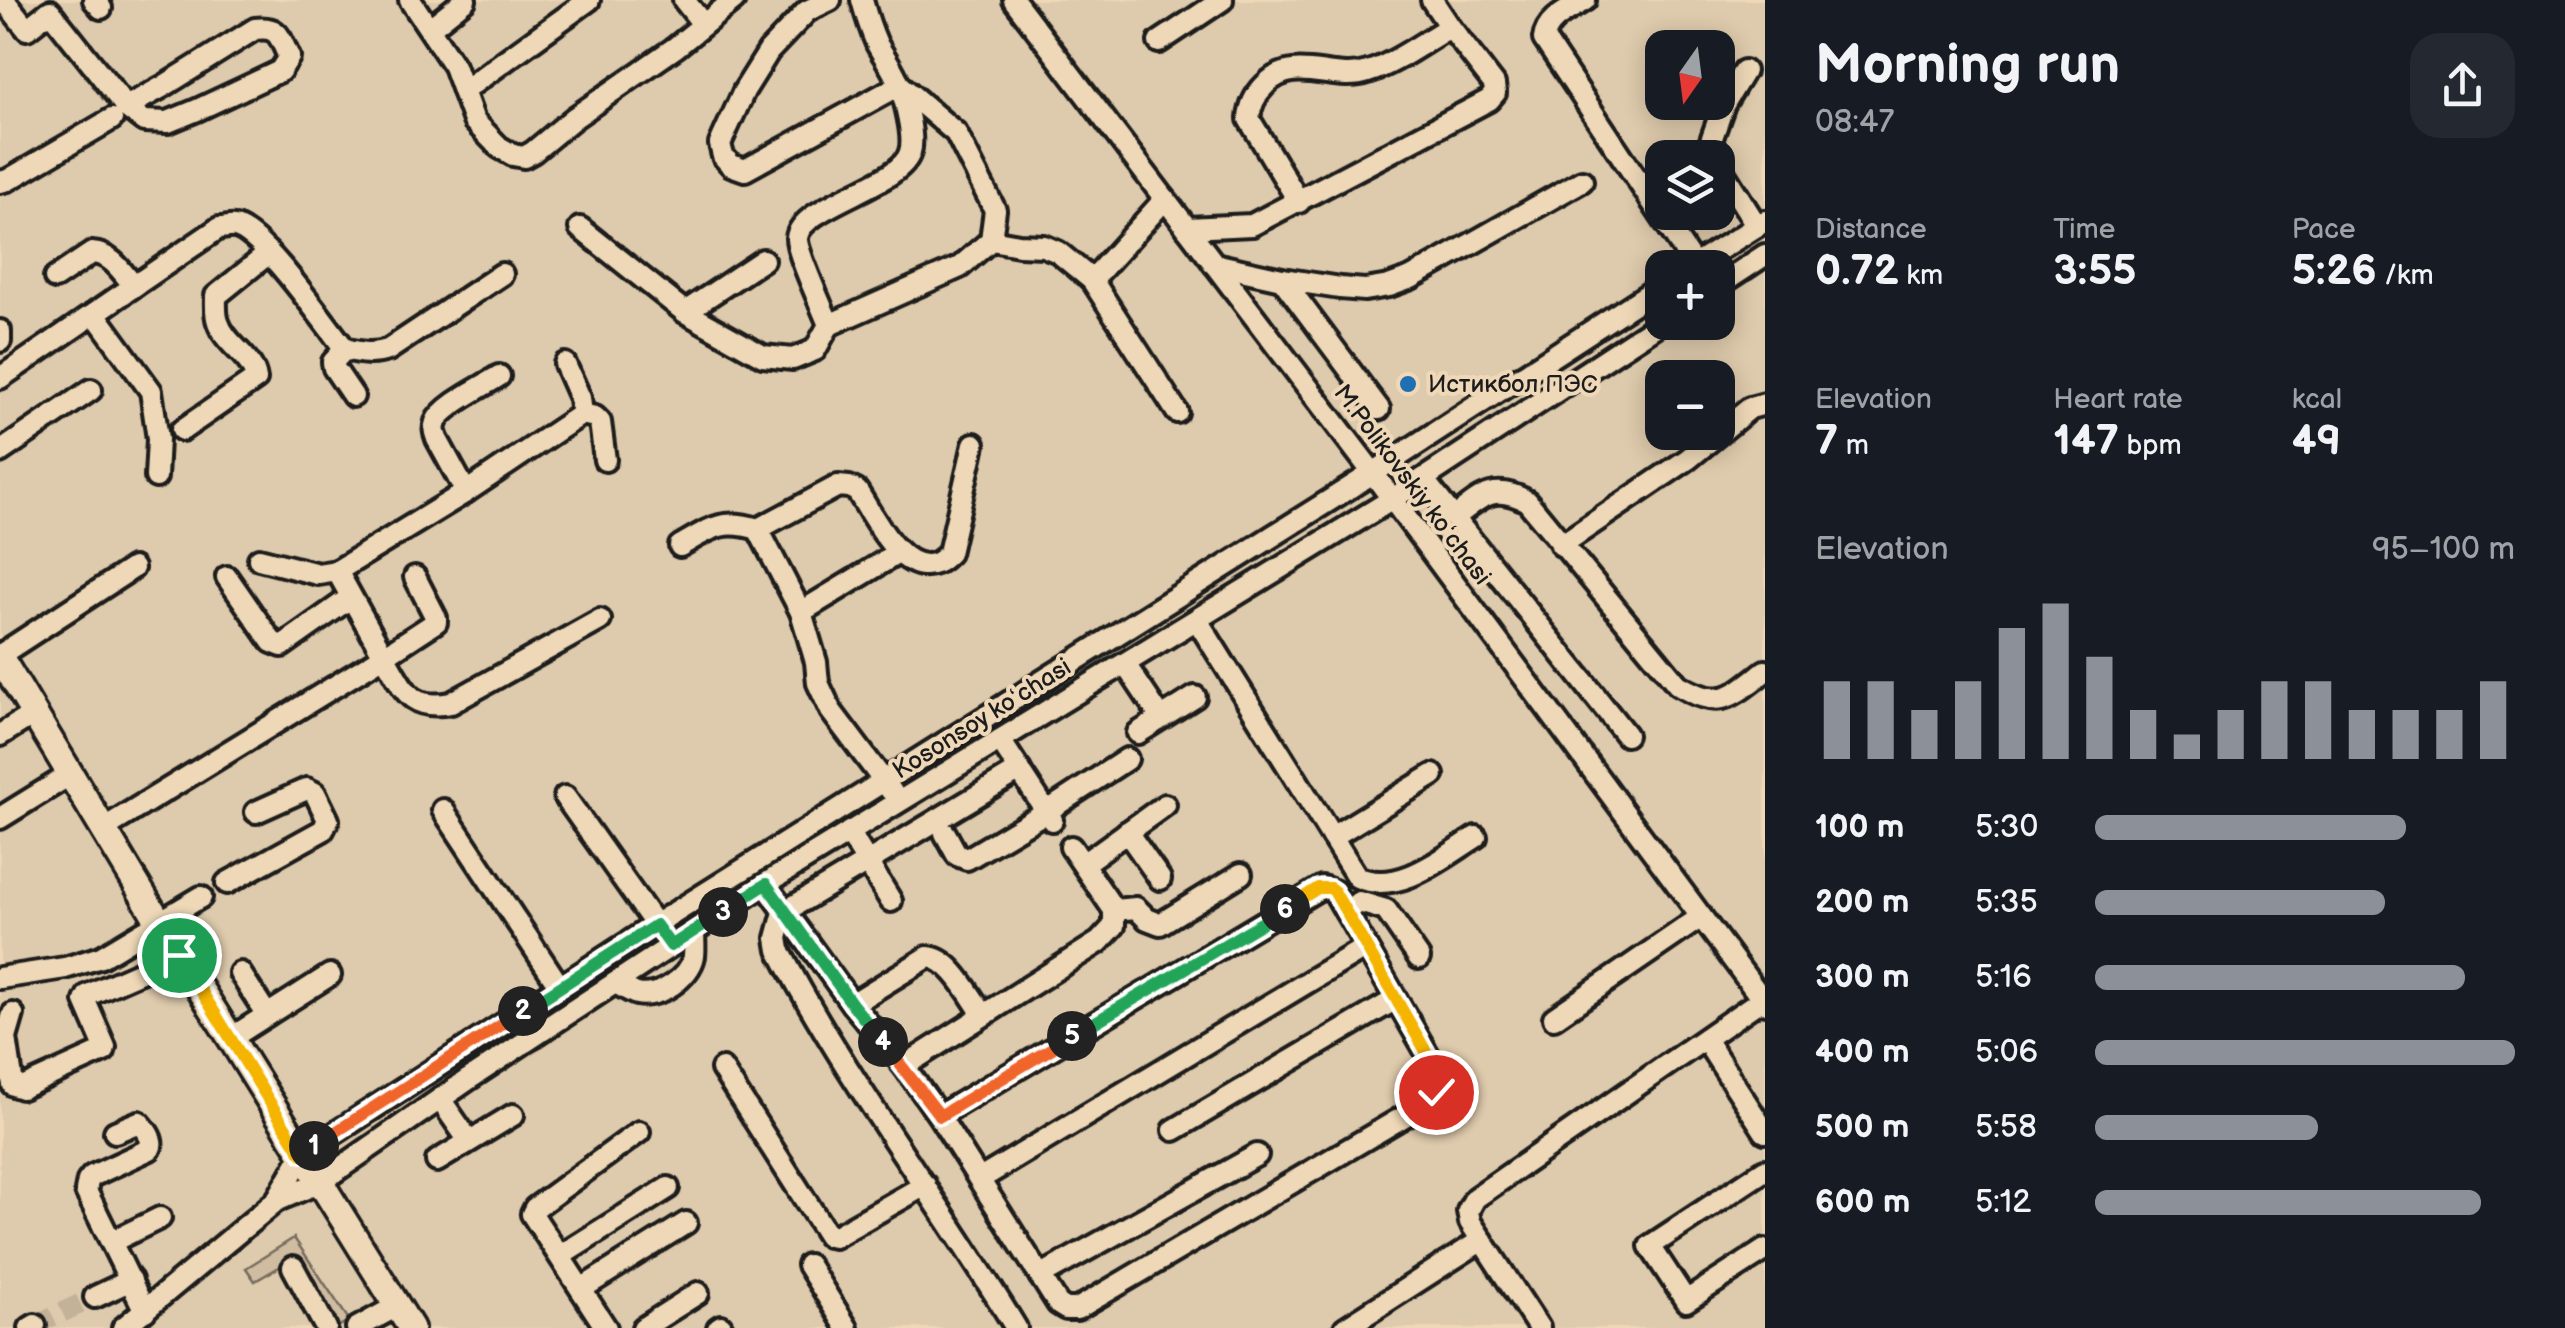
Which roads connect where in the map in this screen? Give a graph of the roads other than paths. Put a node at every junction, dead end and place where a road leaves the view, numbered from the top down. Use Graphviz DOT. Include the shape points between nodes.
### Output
graph roads {
  1 [pos="4,0"];
  2 [pos="410,0"];
  3 [pos="465,0"];
  4 [pos="589,0"];
  5 [pos="684,0"];
  6 [pos="734,0"];
  7 [pos="830,0"];
  8 [pos="862,0"];
  9 [pos="1014,0"];
  10 [pos="1222,0"];
  11 [pos="1432,0"];
  12 [pos="1585,0"];
  13 [pos="1558,7"];
  14 [pos="703,24"];
  15 [pos="1450,27"];
  16 [pos="430,28"];
  17 [pos="1159,42"];
  18 [pos="1744,71"];
  19 [pos="900,85"];
  20 [pos="463,90"];
  21 [pos="119,113"];
  22 [pos="1714,140"];
  23 [pos="1582,181"];
  24 [pos="0,182"];
  25 [pos="1735,190"];
  26 [pos="1165,199"];
  27 [pos="1299,202"];
  28 [pos="1761,223"];
  29 [pos="580,228"];
  30 [pos="1187,228"];
  31 [pos="991,240"];
  32 [pos="1682,250"];
  33 [pos="1718,250"];
  34 [pos="270,254"];
  35 [pos="1765,255"];
  36 [pos="763,260"];
  37 [pos="1214,264"];
  38 [pos="502,274"];
  39 [pos="1735,275"];
  40 [pos="56,278"];
  41 [pos="1282,279"];
  42 [pos="1092,280"];
  43 [pos="134,286"];
  44 [pos="1645,296"];
  45 [pos="684,312"];
  46 [pos="95,314"];
  47 [pos="828,325"];
  48 [pos="0,332"];
  49 [pos="1645,333"];
  50 [pos="0,341"];
  51 [pos="345,350"];
  52 [pos="566,364"];
  53 [pos="499,376"];
  54 [pos="0,378"];
  55 [pos="91,390"];
  56 [pos="353,396"];
  57 [pos="1765,404"];
  58 [pos="1379,409"];
  59 [pos="1177,412"];
  60 [pos="582,414"];
  61 [pos="182,430"];
  62 [pos="974,444"];
  63 [pos="0,452"];
  64 [pos="605,460"];
  65 [pos="1372,473"];
  66 [pos="156,477"];
  67 [pos="1423,480"];
  68 [pos="466,492"];
  69 [pos="1391,500"];
  70 [pos="1454,518"];
  71 [pos="758,529"];
  72 [pos="1561,545"];
  73 [pos="680,546"];
  74 [pos="898,553"];
  75 [pos="259,559"];
  76 [pos="133,568"];
  77 [pos="337,570"];
  78 [pos="227,577"];
  79 [pos="414,578"];
  80 [pos="350,598"];
  81 [pos="801,612"];
  82 [pos="600,620"];
  83 [pos="1197,620"];
  84 [pos="0,656"];
  85 [pos="384,656"];
  86 [pos="1126,664"];
  87 [pos="1765,671"];
  88 [pos="1195,697"];
  89 [pos="34,714"];
  90 [pos="1161,718"];
  91 [pos="1138,733"];
  92 [pos="0,735"];
  93 [pos="1626,735"];
  94 [pos="1000,740"];
  95 [pos="1127,759"];
  96 [pos="1020,770"];
  97 [pos="71,774"];
  98 [pos="1434,775"];
  99 [pos="884,780"];
  100 [pos="565,797"];
  101 [pos="898,802"];
  102 [pos="1165,804"];
  103 [pos="443,810"];
  104 [pos="256,812"];
  105 [pos="1049,816"];
  106 [pos="0,818"];
  107 [pos="104,828"];
  108 [pos="849,832"];
  109 [pos="1127,832"];
  110 [pos="945,833"];
  111 [pos="1476,836"];
  112 [pos="1332,837"];
  113 [pos="867,862"];
  114 [pos="1240,874"];
  115 [pos="1160,879"];
  116 [pos="227,883"];
  117 [pos="766,884"];
  118 [pos="202,897"];
  119 [pos="890,901"];
  120 [pos="1114,910"];
  121 [pos="784,912"];
  122 [pos="1346,912"];
  123 [pos="1701,917"];
  124 [pos="159,920"];
  125 [pos="656,925"];
  126 [pos="694,931"];
  127 [pos="671,946"];
  128 [pos="1366,947"];
  129 [pos="179,955"];
  130 [pos="1419,958"];
  131 [pos="240,973"];
  132 [pos="330,974"];
  133 [pos="0,978"];
  134 [pos="615,983"];
  135 [pos="560,987"];
  136 [pos="1396,999"];
  137 [pos="1764,1002"];
  138 [pos="852,1004"];
  139 [pos="13,1014"];
  140 [pos="983,1014"];
  141 [pos="267,1015"];
  142 [pos="1554,1018"];
  143 [pos="231,1038"];
  144 [pos="1706,1039"];
  145 [pos="904,1066"];
  146 [pos="722,1069"];
  147 [pos="440,1099"];
  148 [pos="513,1114"];
  149 [pos="940,1116"];
  150 [pos="1174,1130"];
  151 [pos="115,1132"];
  152 [pos="639,1132"];
  153 [pos="1765,1132"];
  154 [pos="469,1141"];
  155 [pos="302,1154"];
  156 [pos="1257,1155"];
  157 [pos="437,1160"];
  158 [pos="1765,1170"];
  159 [pos="980,1179"];
  160 [pos="320,1182"];
  161 [pos="924,1184"];
  162 [pos="668,1188"];
  163 [pos="276,1200"];
  164 [pos="160,1218"];
  165 [pos="686,1223"];
  166 [pos="1482,1240"];
  167 [pos="111,1242"];
  168 [pos="1765,1250"];
  169 [pos="560,1256"];
  170 [pos="808,1264"];
  171 [pos="293,1268"];
  172 [pos="1040,1276"];
  173 [pos="131,1280"];
  174 [pos="581,1289"];
  175 [pos="698,1293"];
  176 [pos="95,1297"];
  177 [pos="145,1311"];
  178 [pos="404,1317"];
  179 [pos="1532,1326"];
  180 [pos="123,1328"];
  181 [pos="326,1328"];
  182 [pos="357,1328"];
  183 [pos="606,1328"];
  184 [pos="643,1328"];
  185 [pos="847,1328"];
  186 [pos="1016,1328"];
  187 [pos="1346,1328"];
  1 -- 21 [label="street" via="28,29 50,11"];
  2 -- 16 [label="street"];
  3 -- 16 [label="street"];
  4 -- 20 [label="street"];
  5 -- 14 [label="street"];
  6 -- 14 [label="street"];
  7 -- 19 [label="street" via="807,11 744,91 720,144 730,166 745,170"];
  8 -- 19 [label="street"];
  9 -- 26 [label="street, M.Polikovskiy koʻchasi"];
  10 -- 17 [label="street"];
  11 -- 15 [label="street"];
  12 -- 13 [label="street"];
  13 -- 32 [label="street" via="1544,39"];
  14 -- 20 [label="street" via="524,156 499,147 474,122"];
  15 -- 27 [label="street" via="1494,84 1493,98"];
  15 -- 27 [label="street" via="1375,70 1347,76 1287,70 1256,94 1249,119"];
  16 -- 20 [label="street"];
  18 -- 22 [label="street" via="1724,104"];
  19 -- 31 [label="street" via="956,134 995,210"];
  19 -- 47 [label="street" via="909,157 805,222 797,236"];
  21 -- 21 [label="street" via="168,122 280,71 289,56 276,31 254,29"];
  21 -- 24 [label="street"];
  23 -- 41 [label="street" via="1390,286 1366,290"];
  25 -- 28 [label="street"];
  26 -- 30 [label="street, M.Polikovskiy koʻchasi"];
  26 -- 42 [label="street"];
  27 -- 30 [label="street" via="1252,225"];
  28 -- 33 [label="street"];
  29 -- 45 [label="street"];
  30 -- 37 [label="street, M.Polikovskiy koʻchasi"];
  31 -- 42 [label="street" via="1044,246"];
  31 -- 47 [label="street" via="960,268"];
  34 -- 43 [label="street" via="235,227 220,228"];
  34 -- 51 [label="street"];
  34 -- 61 [label="street" via="216,296 222,332 256,379"];
  35 -- 39 [label="street"];
  36 -- 45 [label="street"];
  37 -- 41 [label="street"];
  37 -- 65 [label="street, M.Polikovskiy koʻchasi"];
  38 -- 51 [label="street" via="388,350"];
  40 -- 43 [label="street" via="99,253"];
  41 -- 58 [label="street"];
  42 -- 59 [label="street"];
  43 -- 46 [label="street"];
  44 -- 65 [label="street, Kosonsoy koʻchasi"];
  45 -- 47 [label="street" via="763,356 793,359 814,350"];
  46 -- 54 [label="street"];
  46 -- 66 [label="street" via="151,391"];
  48 -- 50 [label="street"];
  49 -- 67 [label="street, Kosonsoy koʻchasi"];
  51 -- 56 [label="street" via="334,368"];
  52 -- 60 [label="street"];
  53 -- 68 [label="street" via="437,419 437,440"];
  55 -- 63 [label="street"];
  57 -- 72 [label="street" via="1750,408"];
  60 -- 64 [label="street" via="600,422"];
  60 -- 68 [label="street"];
  62 -- 74 [label="street" via="949,553 936,564 917,565"];
  65 -- 69 [label="street, M.Polikovskiy koʻchasi"];
  65 -- 99 [label="street, Kosonsoy koʻchasi"];
  67 -- 69 [label="street, Kosonsoy koʻchasi"];
  67 -- 70 [label="street"];
  68 -- 77 [label="street"];
  69 -- 83 [label="street, Kosonsoy koʻchasi"];
  69 -- 123 [label="street, M.Polikovskiy koʻchasi"];
  70 -- 72 [label="street" via="1490,492 1514,494"];
  70 -- 93 [label="street"];
  71 -- 73 [label="street" via="716,525"];
  71 -- 74 [label="street" via="838,486 849,487"];
  71 -- 81 [label="street"];
  72 -- 87 [label="street" via="1678,685 1695,695 1725,698"];
  74 -- 81 [label="street"];
  75 -- 77 [label="street" via="318,574"];
  76 -- 84 [label="street"];
  77 -- 80 [label="street"];
  78 -- 80 [label="street" via="278,646"];
  79 -- 85 [label="street" via="436,622"];
  80 -- 85 [label="street"];
  81 -- 99 [label="street" via="831,711"];
  82 -- 85 [label="street" via="462,698 434,706 410,698"];
  83 -- 86 [label="street, Kosonsoy koʻchasi"];
  83 -- 112 [label="street"];
  84 -- 89 [label="main road"];
  85 -- 107 [label="street"];
  86 -- 90 [label="street"];
  86 -- 94 [label="street, Kosonsoy koʻchasi"];
  88 -- 90 [label="street"];
  89 -- 92 [label="street"];
  89 -- 97 [label="main road"];
  90 -- 91 [label="street"];
  94 -- 96 [label="street"];
  94 -- 101 [label="street, Kosonsoy koʻchasi"];
  95 -- 105 [label="street"];
  96 -- 105 [label="street"];
  96 -- 113 [label="street"];
  97 -- 106 [label="street"];
  97 -- 107 [label="main road"];
  98 -- 112 [label="street"];
  99 -- 101 [label="street"];
  99 -- 125 [label="street, Kosonsoy koʻchasi"];
  100 -- 125 [label="street"];
  101 -- 108 [label="street, Kosonsoy koʻchasi"];
  102 -- 109 [label="street"];
  103 -- 135 [label="street"];
  104 -- 116 [label="street" via="307,789 328,820 323,830"];
  105 -- 110 [label="street" via="967,858 957,855"];
  107 -- 124 [label="main road"];
  108 -- 113 [label="street"];
  108 -- 117 [label="street, Kosonsoy koʻchasi"];
  109 -- 115 [label="street"];
  109 -- 120 [label="street" via="1077,855"];
  111 -- 112 [label="street" via="1420,872 1376,883 1357,878"];
  113 -- 119 [label="street"];
  113 -- 121 [label="street"];
  114 -- 120 [label="street" via="1160,924 1136,908"];
  117 -- 121 [label="street"];
  117 -- 126 [label="street, Kosonsoy koʻchasi"];
  118 -- 124 [label="street"];
  120 -- 140 [label="street" via="1114,926 1098,942"];
  121 -- 138 [label="street"];
  121 -- 161 [label="street" via="779,950 826,1036"];
  122 -- 128 [label="street"];
  122 -- 130 [label="street" via="1359,902 1386,910"];
  122 -- 149 [label="street" via="1332,889 1318,888"];
  123 -- 137 [label="street, M.Polikovskiy koʻchasi"];
  123 -- 142 [label="street"];
  124 -- 129 [label="main road"];
  124 -- 133 [label="street" via="100,957"];
  125 -- 127 [label="street"];
  125 -- 135 [label="street, Kosonsoy koʻchasi"];
  126 -- 127 [label="street, Kosonsoy koʻchasi"];
  126 -- 134 [label="street" via="690,968 669,986 650,995"];
  127 -- 134 [label="street, Kosonsoy koʻchasi"];
  128 -- 136 [label="street"];
  128 -- 159 [label="street"];
  129 -- 139 [label="street" via="88,995 104,1052 22,1088 13,1084 6,1038"];
  129 -- 143 [label="main road"];
  131 -- 141 [label="street"];
  132 -- 141 [label="street"];
  134 -- 147 [label="street, Kosonsoy koʻchasi"];
  135 -- 155 [label="street, Kosonsoy koʻchasi"];
  136 -- 150 [label="street"];
  136 -- 172 [label="street" via="1439,1074 1432,1100 1077,1310 1058,1304"];
  137 -- 144 [label="street"];
  138 -- 140 [label="street" via="928,957 947,964"];
  138 -- 145 [label="street"];
  140 -- 145 [label="street"];
  141 -- 143 [label="street"];
  143 -- 155 [label="main road"];
  144 -- 153 [label="street"];
  144 -- 166 [label="street" via="1474,1198 1468,1218"];
  145 -- 149 [label="street"];
  146 -- 161 [label="street" via="828,1236"];
  147 -- 154 [label="street"];
  147 -- 160 [label="street, Kosonsoy koʻchasi"];
  148 -- 154 [label="street"];
  149 -- 159 [label="street"];
  151 -- 167 [label="street" via="139,1122 152,1143 88,1182 86,1191"];
  152 -- 169 [label="street" via="532,1210"];
  154 -- 157 [label="street"];
  155 -- 160 [label="main road"];
  155 -- 163 [label="street"];
  156 -- 172 [label="street"];
  158 -- 168 [label="street" via="1650,1246 1686,1301"];
  159 -- 172 [label="street"];
  160 -- 163 [label="street, Kosonsoy koʻchasi"];
  160 -- 178 [label="main road"];
  161 -- 186 [label="street"];
  162 -- 169 [label="street"];
  163 -- 177 [label="street"];
  164 -- 167 [label="street"];
  165 -- 174 [label="street"];
  166 -- 179 [label="street"];
  166 -- 187 [label="street"];
  167 -- 173 [label="street"];
  169 -- 174 [label="street"];
  170 -- 185 [label="street"];
  171 -- 181 [label="street"];
  173 -- 176 [label="street"];
  173 -- 177 [label="street"];
  174 -- 183 [label="street"];
  175 -- 184 [label="street"];
  177 -- 180 [label="street"];
  178 -- 182 [label="street"];
}
